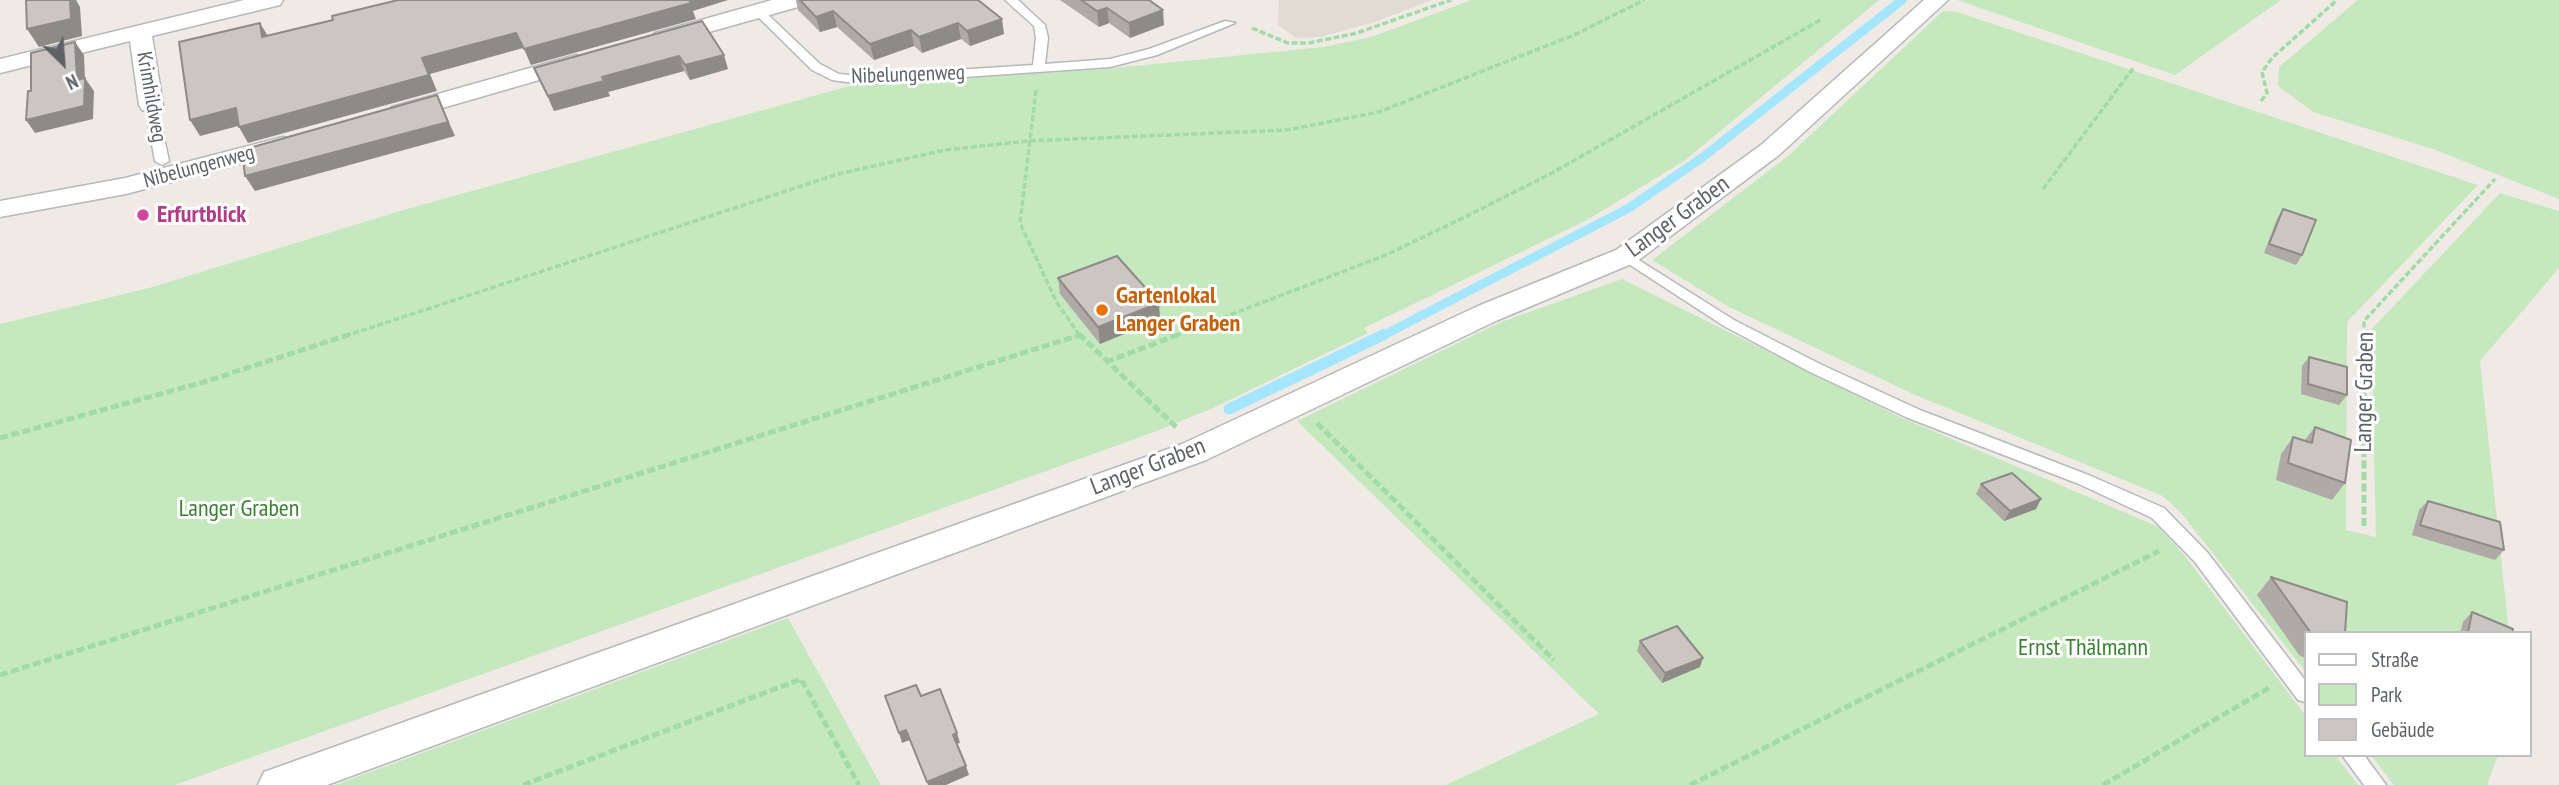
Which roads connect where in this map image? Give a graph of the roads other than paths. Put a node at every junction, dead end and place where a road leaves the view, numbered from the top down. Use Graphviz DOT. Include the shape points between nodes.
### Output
graph roads {
  1 [pos="272,0"];
  2 [pos="797,0"];
  3 [pos="1012,0"];
  4 [pos="1937,0"];
  5 [pos="759,12"];
  6 [pos="1229,23"];
  7 [pos="140,32"];
  8 [pos="645,43"];
  9 [pos="606,54"];
  10 [pos="0,66"];
  11 [pos="1039,68"];
  12 [pos="151,104"];
  13 [pos="380,118"];
  14 [pos="300,140"];
  15 [pos="162,161"];
  16 [pos="0,209"];
  17 [pos="1626,256"];
  18 [pos="2304,693"];
  19 [pos="2354,757"];
  20 [pos="278,785"];
  21 [pos="2376,785"];
  1 -- 7 [label="street"];
  2 -- 5 [label="street"];
  3 -- 11 [label="lane" via="1039,25"];
  4 -- 17 [label="street, Langer Graben" via="1770,150"];
  5 -- 8 [label="street"];
  5 -- 11 [label="lane, Nibelungenweg" via="816,67 836,77 862,80"];
  6 -- 11 [label="lane, Nibelungenweg" via="1110,63"];
  7 -- 10 [label="street"];
  7 -- 12 [label="street, Krimhildweg"];
  9 -- 13 [label="street"];
  12 -- 15 [label="lane, Krimhildweg"];
  14 -- 16 [label="street, Nibelungenweg" via="126,186"];
  17 -- 18 [label="lane" via="1729,323 1815,368 1914,414 2158,513 2185,538"];
  17 -- 20 [label="street, Langer Graben" via="1488,313 1194,452"];
  19 -- 21 [label="lane"];
}
